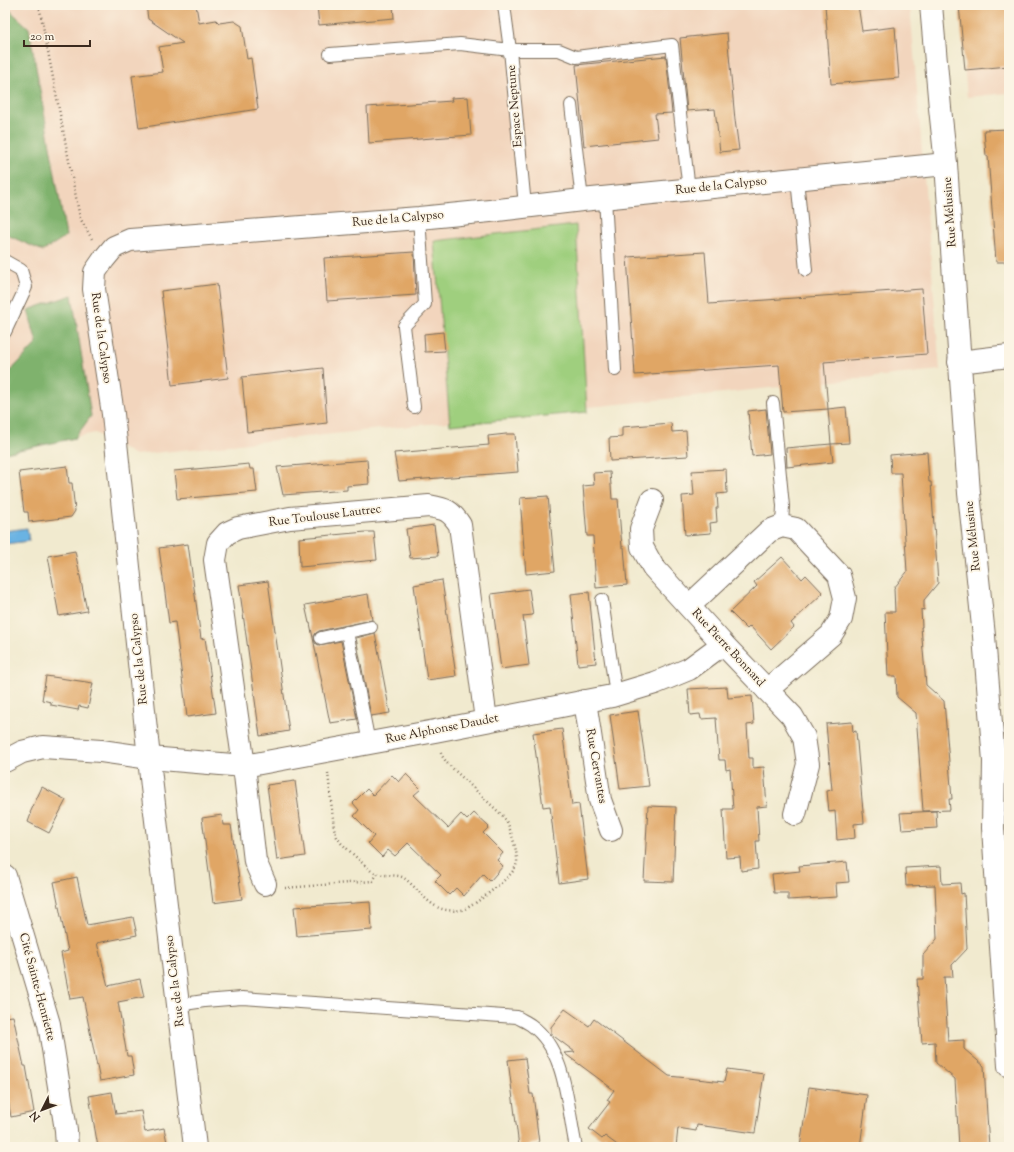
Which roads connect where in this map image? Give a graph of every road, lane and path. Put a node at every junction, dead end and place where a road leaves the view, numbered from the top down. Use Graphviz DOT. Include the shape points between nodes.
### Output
graph roads {
  1 [pos="39,5"];
  2 [pos="504,5"];
  3 [pos="931,5"];
  4 [pos="510,50"];
  5 [pos="330,54"];
  6 [pos="571,105"];
  7 [pos="946,164"];
  8 [pos="797,179"];
  9 [pos="689,190"];
  10 [pos="605,198"];
  11 [pos="582,200"];
  12 [pos="525,206"];
  13 [pos="419,218"];
  14 [pos="104,259"];
  15 [pos="5,261"];
  16 [pos="806,270"];
  17 [pos="5,332"];
  18 [pos="1009,356"];
  19 [pos="959,362"];
  20 [pos="615,370"];
  21 [pos="773,403"];
  22 [pos="414,406"];
  23 [pos="652,500"];
  24 [pos="782,526"];
  25 [pos="602,600"];
  26 [pos="689,606"];
  27 [pos="371,627"];
  28 [pos="347,632"];
  29 [pos="321,638"];
  30 [pos="723,644"];
  31 [pos="767,690"];
  32 [pos="616,695"];
  33 [pos="585,701"];
  34 [pos="486,720"];
  35 [pos="435,731"];
  36 [pos="369,743"];
  37 [pos="324,751"];
  38 [pos="150,758"];
  39 [pos="1001,760"];
  40 [pos="5,761"];
  41 [pos="244,766"];
  42 [pos="795,814"];
  43 [pos="612,830"];
  44 [pos="377,874"];
  45 [pos="5,876"];
  46 [pos="265,884"];
  47 [pos="178,1006"];
  48 [pos="1009,1066"];
  49 [pos="67,1147"];
  50 [pos="194,1147"];
  51 [pos="576,1147"];
  1 -- 14 [label="path" via="80,218"];
  2 -- 4 [label="lane, Espace Neptune"];
  3 -- 7 [label="street, Rue Mélusine"];
  4 -- 5 [label="lane" via="460,44"];
  4 -- 9 [label="lane" via="559,50 576,57 672,45"];
  4 -- 12 [label="lane, Espace Neptune"];
  6 -- 11 [label="lane"];
  7 -- 8 [label="street, Rue de la Calypso"];
  7 -- 19 [label="street, Rue Mélusine"];
  8 -- 9 [label="street, Rue de la Calypso"];
  8 -- 16 [label="lane"];
  9 -- 10 [label="street, Rue de la Calypso"];
  10 -- 11 [label="street, Rue de la Calypso"];
  10 -- 20 [label="lane"];
  11 -- 12 [label="street, Rue de la Calypso"];
  12 -- 13 [label="street, Rue de la Calypso"];
  13 -- 14 [label="street, Rue de la Calypso" via="130,240 114,247"];
  13 -- 22 [label="lane" via="425,304 404,326"];
  14 -- 38 [label="street, Rue de la Calypso" via="95,272 94,289 113,414"];
  15 -- 17 [label="lane" via="21,270 26,287"];
  18 -- 19 [label="street"];
  19 -- 39 [label="street, Rue Mélusine" via="984,636"];
  21 -- 24 [label="lane" via="783,506"];
  23 -- 26 [label="street, Rue Pierre Bonnard" via="641,529 642,547 653,567"];
  24 -- 26 [label="street, Rue Pierre Bonnard" via="769,530"];
  24 -- 31 [label="street, Rue Pierre Bonnard" via="796,529 839,575 845,598 841,619 831,635"];
  25 -- 32 [label="lane"];
  26 -- 30 [label="street, Rue Pierre Bonnard"];
  27 -- 28 [label="lane"];
  28 -- 29 [label="lane"];
  28 -- 36 [label="lane"];
  30 -- 31 [label="street, Rue Pierre Bonnard"];
  30 -- 32 [label="street, Rue Alphonse Daudet" via="689,669"];
  31 -- 42 [label="street, Rue Pierre Bonnard" via="792,716 804,737 808,764"];
  32 -- 33 [label="street, Rue Alphonse Daudet"];
  33 -- 34 [label="street, Rue Alphonse Daudet"];
  33 -- 43 [label="street, Rue Cervantes" via="600,800"];
  34 -- 35 [label="street, Rue Alphonse Daudet"];
  34 -- 41 [label="street, Rue Toulouse Lautrec" via="460,525 453,515 443,508 429,506 283,520 238,528 227,533 218,543 215,560"];
  35 -- 36 [label="street, Rue Alphonse Daudet"];
  35 -- 44 [label="path" via="446,763 503,816 509,826 517,860 515,868 473,905 456,911 434,906 401,877"];
  36 -- 37 [label="street, Rue Alphonse Daudet"];
  37 -- 41 [label="street, Rue Alphonse Daudet"];
  37 -- 44 [label="path" via="337,837 341,844"];
  38 -- 40 [label="street" via="43,747 22,752"];
  38 -- 41 [label="street, Rue Alphonse Daudet"];
  38 -- 47 [label="street, Rue de la Calypso"];
  39 -- 48 [label="street, Rue Mélusine" via="993,828"];
  41 -- 46 [label="street, Rue Toulouse Lautrec" via="255,861"];
  44 -- 46 [label="path" via="373,881 365,882 282,888"];
  45 -- 49 [label="street, Cité Sainte-Henriette" via="49,1024"];
  47 -- 50 [label="street, Rue de la Calypso"];
  47 -- 51 [label="lane" via="242,998 517,1017 531,1025 546,1039 557,1060 566,1088"];
}
